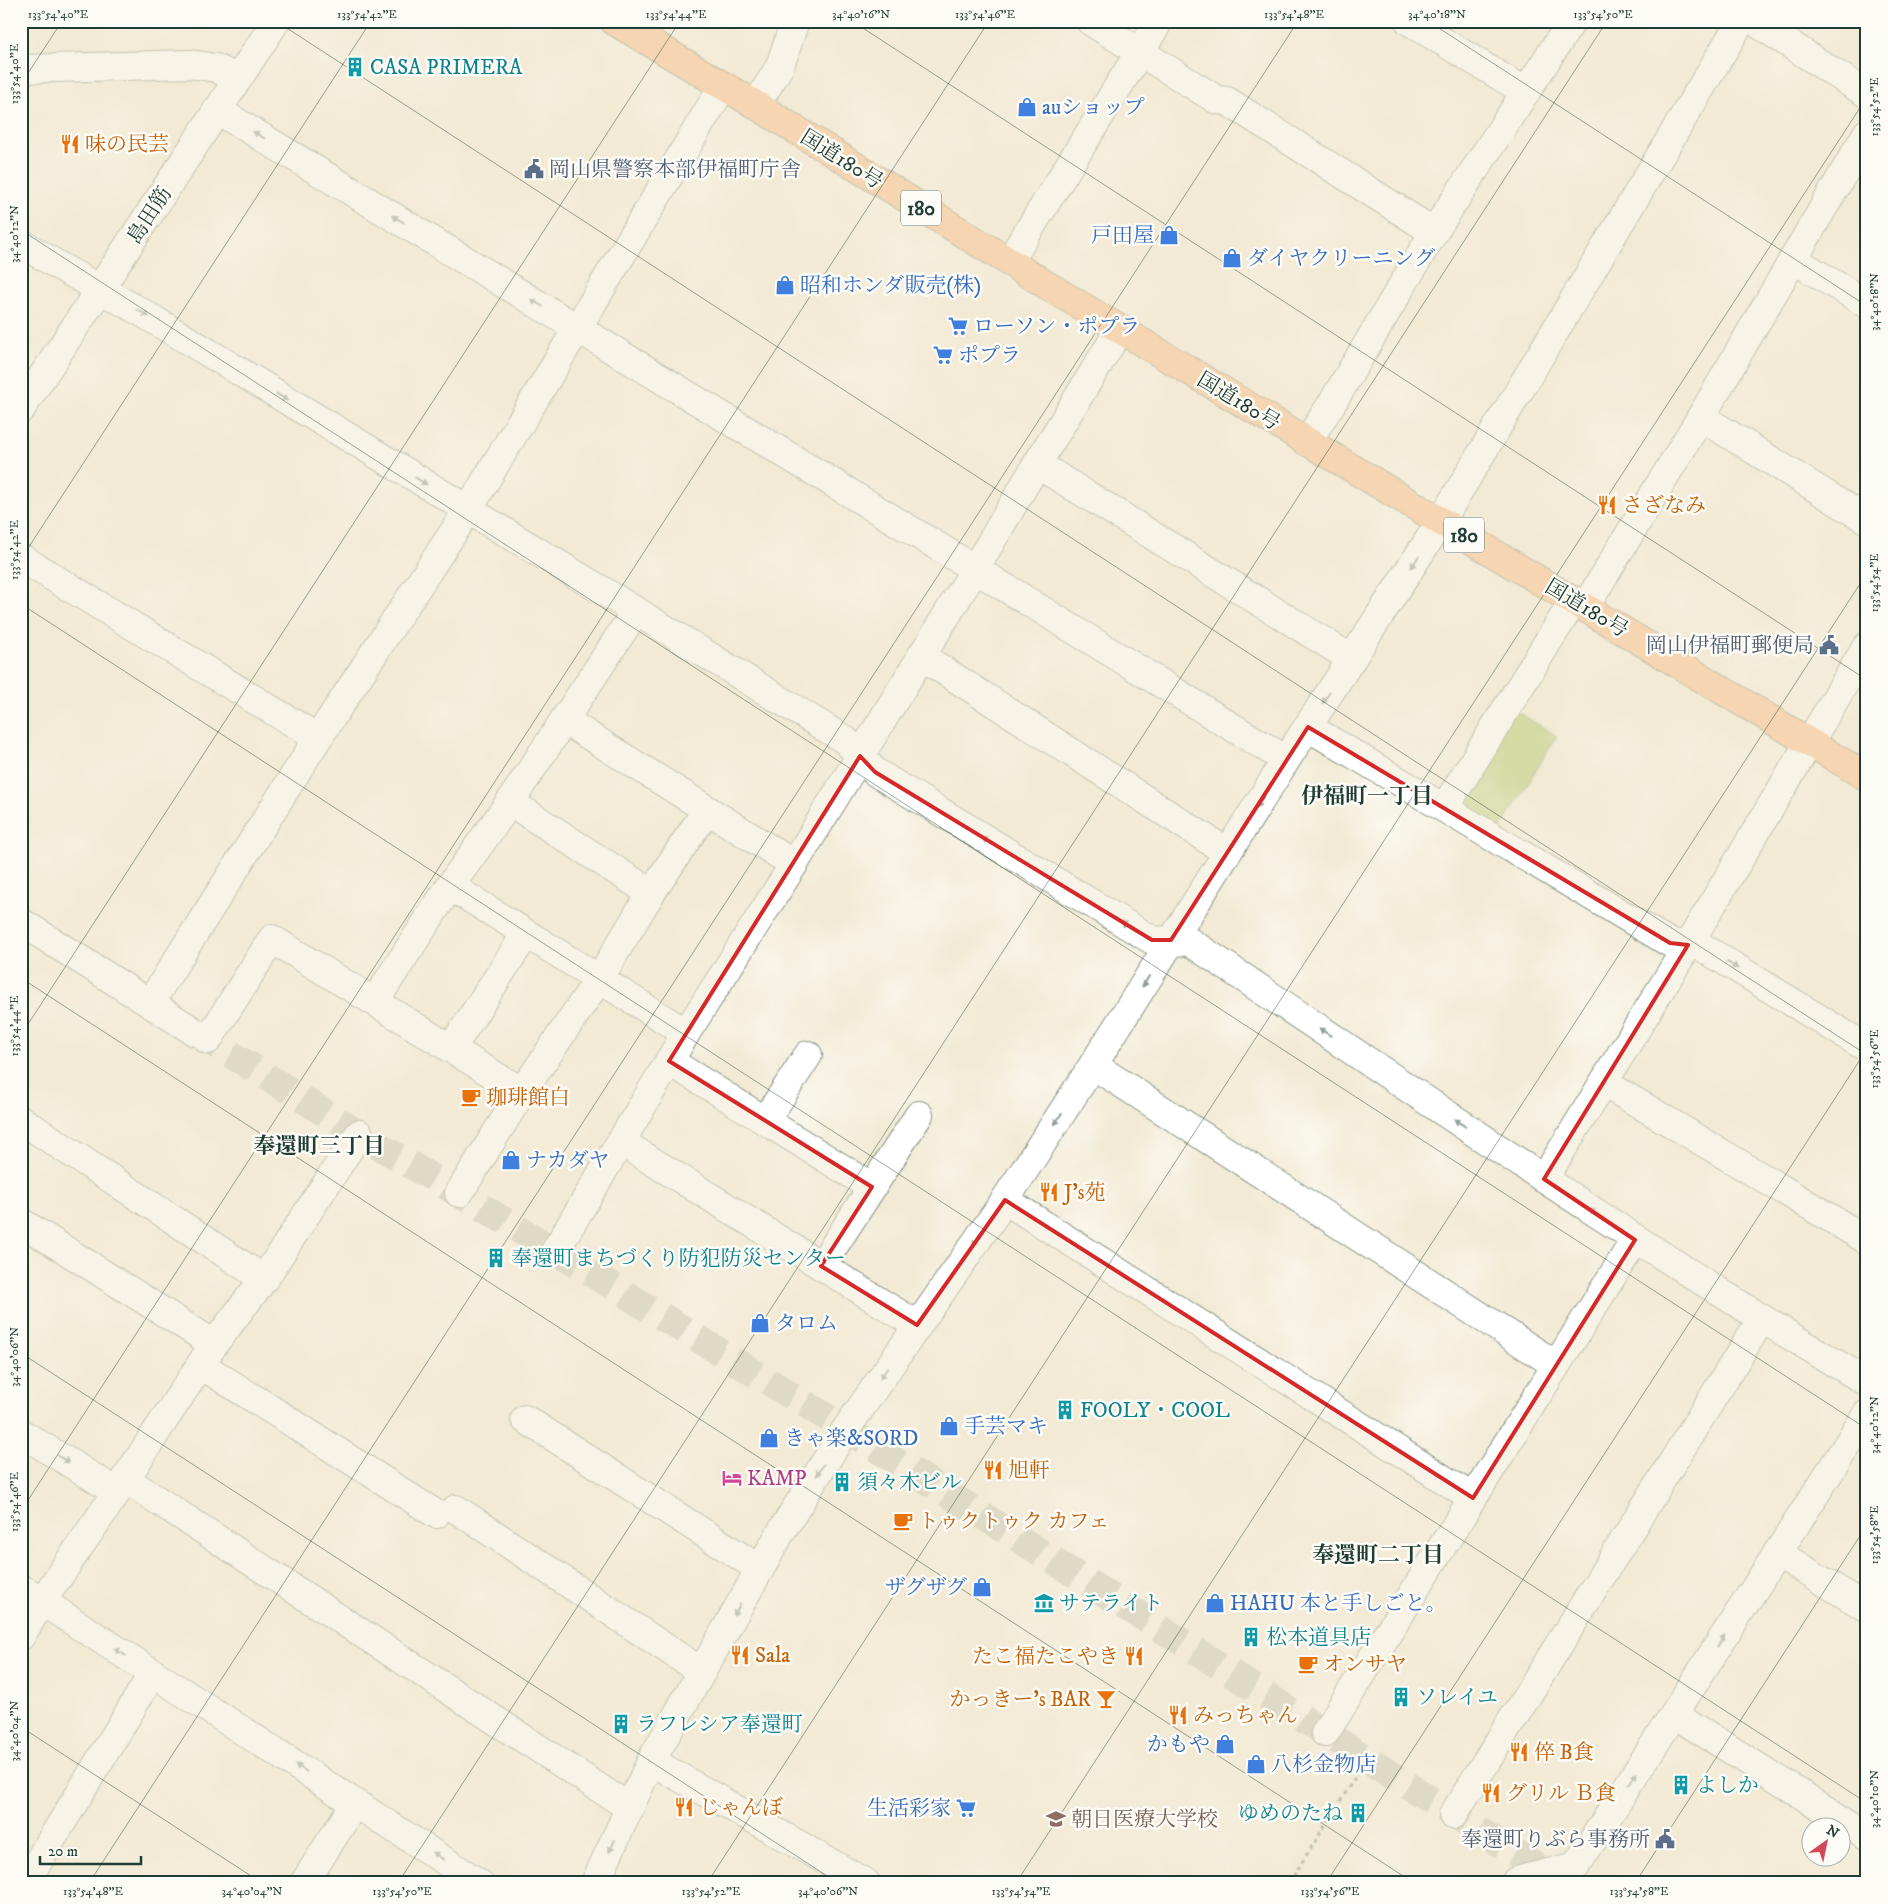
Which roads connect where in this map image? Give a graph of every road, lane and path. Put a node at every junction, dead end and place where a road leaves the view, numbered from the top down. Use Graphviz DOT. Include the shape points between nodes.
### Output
graph roads {
  1 [pos="276,21"];
  2 [pos="614,21"];
  3 [pos="795,21"];
  4 [pos="1090,21"];
  5 [pos="1158,21"];
  6 [pos="1409,21"];
  7 [pos="1572,21"];
  8 [pos="1741,21"];
  9 [pos="1754,21"];
  10 [pos="1139,51"];
  11 [pos="21,69"];
  12 [pos="238,79"];
  13 [pos="723,86"];
  14 [pos="1526,92"];
  15 [pos="1867,94"];
  16 [pos="756,105"];
  17 [pos="217,110"];
  18 [pos="1867,133"];
  19 [pos="1434,232"];
  20 [pos="21,242"];
  21 [pos="1793,259"];
  22 [pos="1009,262"];
  23 [pos="101,289"];
  24 [pos="1867,304"];
  25 [pos="579,328"];
  26 [pos="1120,329"];
  27 [pos="21,409"];
  28 [pos="1701,417"];
  29 [pos="1307,442"];
  30 [pos="1037,464"];
  31 [pos="468,510"];
  32 [pos="1867,520"];
  33 [pos="1441,521"];
  34 [pos="21,558"];
  35 [pos="976,569"];
  36 [pos="1579,603"];
  37 [pos="636,610"];
  38 [pos="1867,646"];
  39 [pos="921,656"];
  40 [pos="1352,659"];
  41 [pos="564,720"];
  42 [pos="1308,727"];
  43 [pos="318,738"];
  44 [pos="1809,741"];
  45 [pos="860,756"];
  46 [pos="1286,760"];
  47 [pos="1867,777"];
  48 [pos="510,802"];
  49 [pos="1445,807"];
  50 [pos="707,810"];
  51 [pos="1228,852"];
  52 [pos="794,864"];
  53 [pos="450,886"];
  54 [pos="651,893"];
  55 [pos="21,922"];
  56 [pos="526,934"];
  57 [pos="1171,940"];
  58 [pos="1688,945"];
  59 [pos="599,979"];
  60 [pos="375,1001"];
  61 [pos="150,1003"];
  62 [pos="686,1033"];
  63 [pos="1867,1048"];
  64 [pos="451,1049"];
  65 [pos="808,1055"];
  66 [pos="669,1061"];
  67 [pos="1093,1065"];
  68 [pos="1604,1083"];
  69 [pos="522,1092"];
  70 [pos="919,1115"];
  71 [pos="21,1120"];
  72 [pos="765,1121"];
  73 [pos="359,1134"];
  74 [pos="621,1142"];
  75 [pos="1544,1179"];
  76 [pos="872,1187"];
  77 [pos="458,1193"];
  78 [pos="1005,1200"];
  79 [pos="21,1222"];
  80 [pos="1635,1240"];
  81 [pos="1867,1240"];
  82 [pos="555,1251"];
  83 [pos="821,1266"];
  84 [pos="264,1279"];
  85 [pos="1762,1320"];
  86 [pos="917,1325"];
  87 [pos="208,1354"];
  88 [pos="1556,1365"];
  89 [pos="1867,1382"];
  90 [pos="1867,1414"];
  91 [pos="525,1419"];
  92 [pos="21,1433"];
  93 [pos="121,1486"];
  94 [pos="1473,1498"];
  95 [pos="1777,1553"];
  96 [pos="760,1570"];
  97 [pos="32,1594"];
  98 [pos="1867,1608"];
  99 [pos="21,1636"];
  100 [pos="702,1672"];
  101 [pos="154,1673"];
  102 [pos="1674,1714"];
  103 [pos="1325,1733"];
  104 [pos="1366,1760"];
  105 [pos="651,1761"];
  106 [pos="355,1803"];
  107 [pos="630,1808"];
  108 [pos="1453,1814"];
  109 [pos="1867,1836"];
  110 [pos="25,1883"];
  111 [pos="304,1883"];
  112 [pos="478,1883"];
  113 [pos="595,1883"];
  114 [pos="866,1883"];
  115 [pos="1289,1883"];
  116 [pos="1514,1883"];
  1 -- 12 [label="street, 島田筋"];
  2 -- 13 [label="highway, 国道180号 / 180"];
  3 -- 16 [label="street" via="780,66"];
  4 -- 10 [label="street"];
  5 -- 10 [label="street"];
  6 -- 14 [label="street"];
  7 -- 14 [label="street"];
  8 -- 33 [label="street"];
  9 -- 15 [label="street"];
  10 -- 19 [label="street" via="1217,100 1227,101"];
  10 -- 22 [label="street"];
  11 -- 12 [label="street" via="190,64 216,68"];
  12 -- 17 [label="street, 島田筋"];
  13 -- 16 [label="highway, 国道180号 / 180"];
  13 -- 25 [label="street"];
  14 -- 19 [label="street"];
  16 -- 22 [label="highway, 国道180号 / 180"];
  17 -- 23 [label="street, 島田筋"];
  25 -- 17 [label="street, one-way"];
  18 -- 21 [label="street"];
  19 -- 29 [label="street"];
  20 -- 23 [label="street"];
  21 -- 24 [label="street"];
  21 -- 28 [label="street"];
  22 -- 26 [label="highway, 国道180号 / 180"];
  23 -- 27 [label="street, 島田筋"];
  23 -- 31 [label="street, one-way"];
  25 -- 31 [label="street"];
  25 -- 35 [label="street"];
  26 -- 29 [label="highway, 国道180号 / 180"];
  26 -- 30 [label="street"];
  28 -- 32 [label="street"];
  28 -- 36 [label="street"];
  29 -- 33 [label="highway, 国道180号 / 180"];
  30 -- 35 [label="street"];
  30 -- 40 [label="street"];
  31 -- 37 [label="street"];
  31 -- 43 [label="street"];
  33 -- 36 [label="highway, 国道180号 / 180"];
  33 -- 40 [label="street, one-way"];
  34 -- 43 [label="street"];
  35 -- 39 [label="street"];
  35 -- 46 [label="street"];
  36 -- 44 [label="highway, 国道180号 / 180"];
  36 -- 49 [label="street"];
  37 -- 41 [label="street"];
  37 -- 45 [label="street" via="845,740"];
  38 -- 44 [label="street"];
  39 -- 45 [label="street"];
  39 -- 51 [label="street"];
  40 -- 42 [label="street, one-way"];
  41 -- 48 [label="street"];
  41 -- 50 [label="street"];
  42 -- 46 [label="street"];
  42 -- 49 [label="street"];
  43 -- 61 [label="street"];
  44 -- 47 [label="highway, 国道180号 / 180"];
  44 -- 58 [label="street"];
  45 -- 52 [label="street"];
  57 -- 45 [label="street, one-way" via="1152,940 875,772"];
  46 -- 51 [label="street, one-way"];
  48 -- 53 [label="street"];
  48 -- 54 [label="street"];
  49 -- 58 [label="street" via="1670,943"];
  50 -- 52 [label="street"];
  50 -- 54 [label="street"];
  51 -- 57 [label="street"];
  52 -- 62 [label="street"];
  53 -- 56 [label="street"];
  53 -- 60 [label="street"];
  54 -- 59 [label="street"];
  55 -- 61 [label="street"];
  56 -- 59 [label="street"];
  56 -- 64 [label="street"];
  57 -- 67 [label="street, one-way"];
  75 -- 57 [label="street, one-way" via="1190,942"];
  58 -- 63 [label="street, one-way" via="1702,947"];
  58 -- 68 [label="street"];
  59 -- 62 [label="street"];
  59 -- 69 [label="street"];
  60 -- 61 [label="street" via="272,939 201,1036"];
  60 -- 64 [label="street"];
  62 -- 66 [label="street"];
  64 -- 69 [label="street"];
  65 -- 72 [label="street"];
  66 -- 72 [label="street"];
  66 -- 74 [label="street"];
  67 -- 78 [label="street, one-way"];
  67 -- 88 [label="street"];
  68 -- 75 [label="street"];
  68 -- 81 [label="street"];
  69 -- 77 [label="street"];
  70 -- 76 [label="street"];
  71 -- 84 [label="street"];
  72 -- 76 [label="street"];
  73 -- 84 [label="street"];
  74 -- 82 [label="street"];
  74 -- 83 [label="street"];
  80 -- 75 [label="street, one-way"];
  76 -- 83 [label="street"];
  78 -- 86 [label="street, one-way"];
  78 -- 94 [label="street"];
  79 -- 87 [label="street"];
  80 -- 85 [label="street"];
  80 -- 88 [label="street"];
  83 -- 86 [label="street"];
  84 -- 87 [label="street"];
  85 -- 89 [label="street"];
  85 -- 108 [label="street"];
  86 -- 96 [label="street, one-way" via="846,1429"];
  87 -- 93 [label="street"];
  87 -- 100 [label="street" via="446,1511"];
  88 -- 94 [label="street"];
  90 -- 95 [label="street"];
  91 -- 96 [label="street"];
  92 -- 93 [label="street, one-way"];
  93 -- 97 [label="street"];
  93 -- 107 [label="street"];
  94 -- 103 [label="street"];
  95 -- 98 [label="street"];
  102 -- 95 [label="street, one-way"];
  96 -- 100 [label="street, one-way"];
  97 -- 99 [label="street"];
  101 -- 97 [label="street, one-way"];
  100 -- 105 [label="street"];
  106 -- 101 [label="street, one-way"];
  101 -- 110 [label="street"];
  102 -- 109 [label="street"];
  116 -- 102 [label="street, one-way" via="1576,1866"];
  104 -- 115 [label="path"];
  105 -- 107 [label="street"];
  105 -- 114 [label="street"];
  106 -- 111 [label="street"];
  112 -- 106 [label="street, one-way"];
  107 -- 113 [label="street, one-way"];
}
